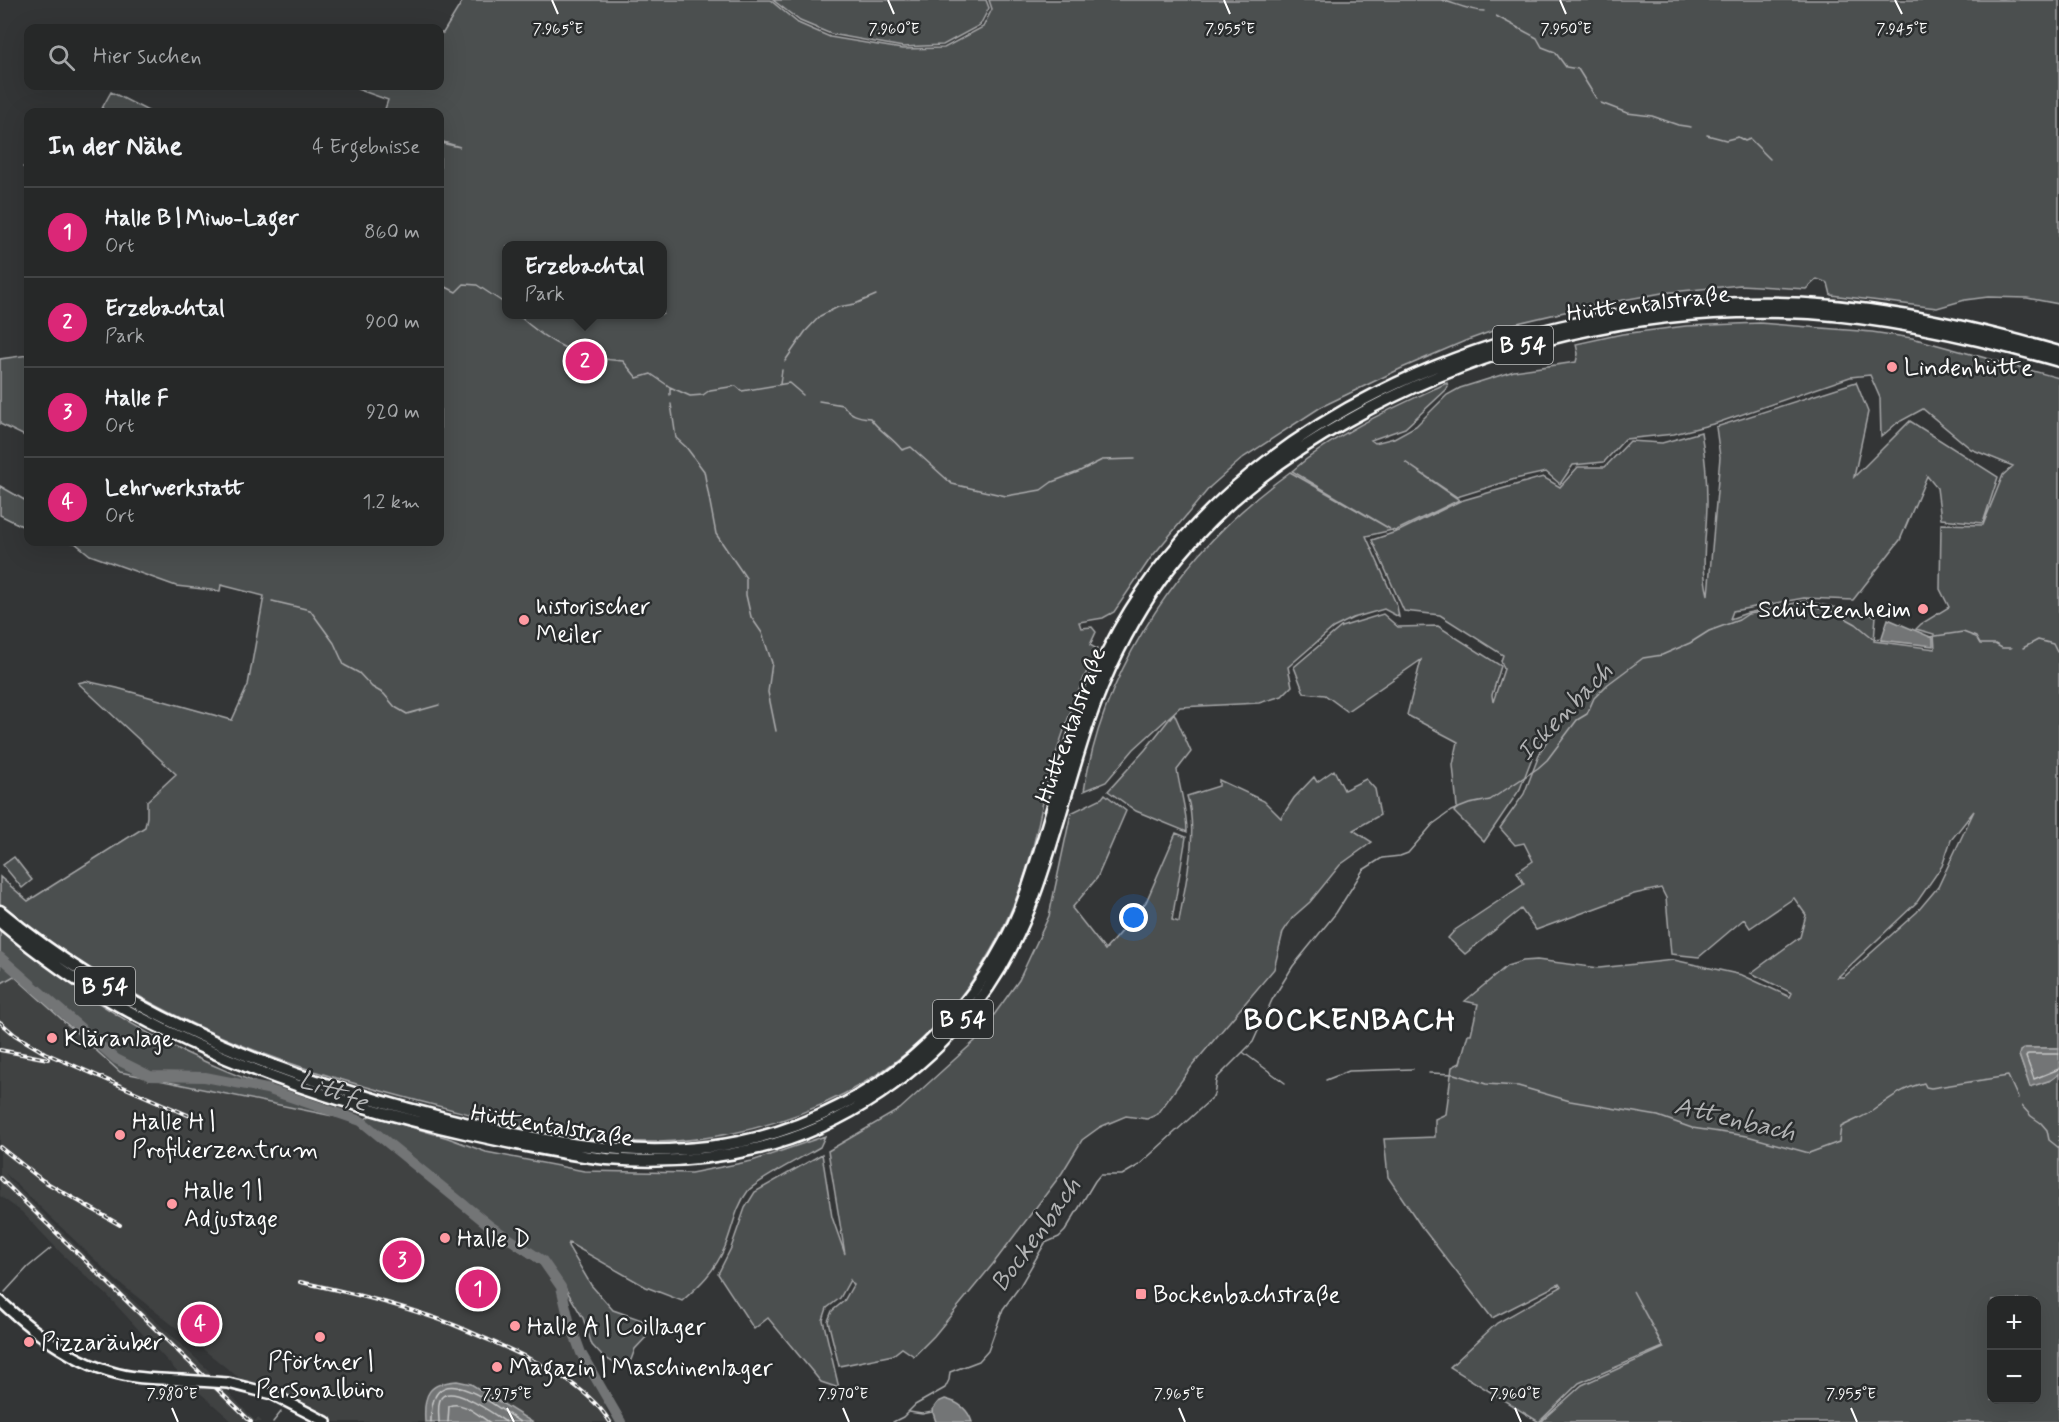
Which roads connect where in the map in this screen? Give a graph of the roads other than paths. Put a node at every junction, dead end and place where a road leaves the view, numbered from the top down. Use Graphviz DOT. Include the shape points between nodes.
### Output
graph roads {
  1 [pos="1936,325"];
  2 [pos="2059,352"];
  3 [pos="2059,361"];
  4 [pos="0,910"];
  5 [pos="0,922"];
  6 [pos="218,1049"];
  7 [pos="0,1301"];
  8 [pos="326,1422"];
  1 -- 2 [label="highway, B 54"];
  1 -- 3 [label="highway, B 54"];
  1 -- 6 [label="highway, Hüttentalstraße / B 54" via="1854,313 1737,312 1667,317 1571,332 1500,352 1405,390 1315,439 1274,467 1189,544 1142,609 1116,655 1080,749 1035,897 1004,964 981,998 924,1060 854,1110 816,1129 786,1141 710,1157 607,1158 512,1144 282,1079"];
  4 -- 6 [label="highway, B 54" via="107,988"];
  5 -- 6 [label="highway, B 54" via="75,980 111,1001 146,1021"];
  7 -- 8 [label="main road, bridge" via="86,1364 135,1377 228,1383 272,1394"];
}
